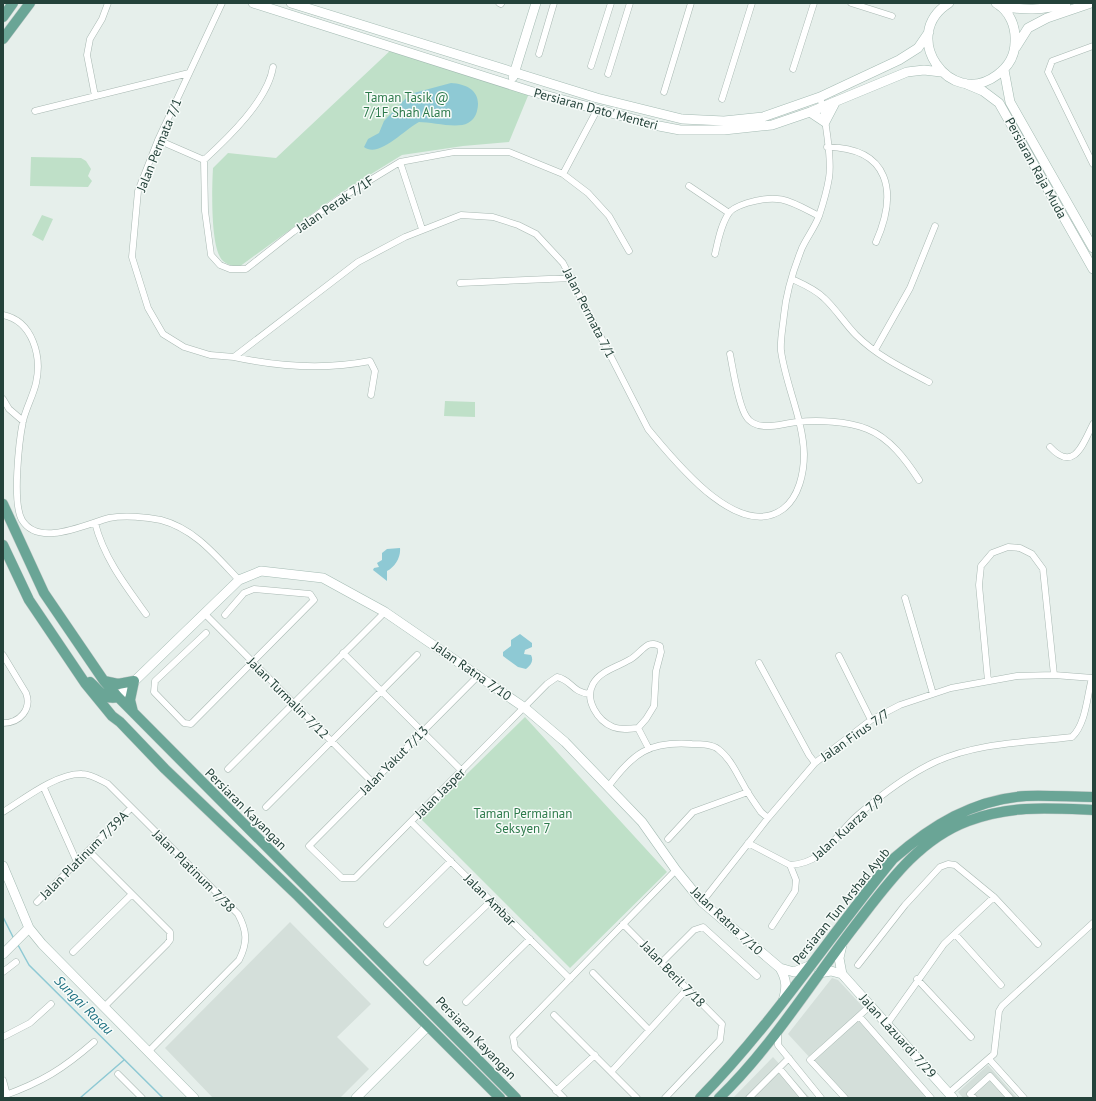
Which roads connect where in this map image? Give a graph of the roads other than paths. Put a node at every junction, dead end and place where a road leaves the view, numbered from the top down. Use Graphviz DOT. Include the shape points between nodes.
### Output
graph roads {
  1 [pos="13,3"];
  2 [pos="30,3"];
  3 [pos="108,3"];
  4 [pos="222,3"];
  5 [pos="253,3"];
  6 [pos="291,3"];
  7 [pos="536,3"];
  8 [pos="554,3"];
  9 [pos="611,3"];
  10 [pos="630,3"];
  11 [pos="691,3"];
  12 [pos="752,3"];
  13 [pos="814,3"];
  14 [pos="851,3"];
  15 [pos="1066,3"];
  16 [pos="1090,3"];
  17 [pos="944,4"];
  18 [pos="998,4"];
  19 [pos="1093,11"];
  20 [pos="892,16"];
  21 [pos="3,17"];
  22 [pos="928,32"];
  23 [pos="3,39"];
  24 [pos="1093,46"];
  25 [pos="1015,49"];
  26 [pos="539,54"];
  27 [pos="591,66"];
  28 [pos="273,67"];
  29 [pos="793,69"];
  30 [pos="1004,70"];
  31 [pos="941,72"];
  32 [pos="189,73"];
  33 [pos="514,73"];
  34 [pos="608,74"];
  35 [pos="964,83"];
  36 [pos="511,84"];
  37 [pos="664,92"];
  38 [pos="95,96"];
  39 [pos="722,100"];
  40 [pos="822,101"];
  41 [pos="836,101"];
  42 [pos="598,110"];
  43 [pos="35,111"];
  44 [pos="810,112"];
  45 [pos="825,122"];
  46 [pos="158,140"];
  47 [pos="828,147"];
  48 [pos="204,160"];
  49 [pos="400,162"];
  50 [pos="1093,164"];
  51 [pos="563,174"];
  52 [pos="689,186"];
  53 [pos="729,213"];
  54 [pos="819,216"];
  55 [pos="935,226"];
  56 [pos="422,229"];
  57 [pos="876,242"];
  58 [pos="1093,248"];
  59 [pos="629,251"];
  60 [pos="715,254"];
  61 [pos="1093,269"];
  62 [pos="572,278"];
  63 [pos="792,278"];
  64 [pos="460,283"];
  65 [pos="3,314"];
  66 [pos="875,350"];
  67 [pos="730,354"];
  68 [pos="234,357"];
  69 [pos="929,382"];
  70 [pos="371,395"];
  71 [pos="3,399"];
  72 [pos="23,421"];
  73 [pos="799,421"];
  74 [pos="1093,424"];
  75 [pos="1050,447"];
  76 [pos="919,480"];
  77 [pos="3,504"];
  78 [pos="95,523"];
  79 [pos="3,545"];
  80 [pos="239,580"];
  81 [pos="905,598"];
  82 [pos="385,612"];
  83 [pos="146,614"];
  84 [pos="205,614"];
  85 [pos="225,614"];
  86 [pos="206,633"];
  87 [pos="343,653"];
  88 [pos="3,655"];
  89 [pos="417,655"];
  90 [pos="838,656"];
  91 [pos="252,662"];
  92 [pos="759,664"];
  93 [pos="73,665"];
  94 [pos="1054,674"];
  95 [pos="479,675"];
  96 [pos="1092,678"];
  97 [pos="104,681"];
  98 [pos="134,681"];
  99 [pos="988,681"];
  100 [pos="381,691"];
  101 [pos="590,694"];
  102 [pos="933,694"];
  103 [pos="118,697"];
  104 [pos="293,702"];
  105 [pos="525,708"];
  106 [pos="133,713"];
  107 [pos="871,720"];
  108 [pos="120,722"];
  109 [pos="3,723"];
  110 [pos="638,728"];
  111 [pos="422,732"];
  112 [pos="330,741"];
  113 [pos="649,749"];
  114 [pos="815,763"];
  115 [pos="228,769"];
  116 [pos="462,771"];
  117 [pos="372,782"];
  118 [pos="608,787"];
  119 [pos="44,788"];
  120 [pos="748,792"];
  121 [pos="1093,797"];
  122 [pos="266,807"];
  123 [pos="131,808"];
  124 [pos="1093,810"];
  125 [pos="3,812"];
  126 [pos="768,818"];
  127 [pos="411,822"];
  128 [pos="668,838"];
  129 [pos="748,843"];
  130 [pos="89,851"];
  131 [pos="451,861"];
  132 [pos="78,862"];
  133 [pos="3,866"];
  134 [pos="790,866"];
  135 [pos="676,870"];
  136 [pos="355,878"];
  137 [pos="132,894"];
  138 [pos="994,897"];
  139 [pos="491,901"];
  140 [pos="37,902"];
  141 [pos="702,902"];
  142 [pos="1093,923"];
  143 [pos="387,924"];
  144 [pos="623,924"];
  145 [pos="772,926"];
  146 [pos="29,928"];
  147 [pos="955,934"];
  148 [pos="530,940"];
  149 [pos="843,942"];
  150 [pos="1038,944"];
  151 [pos="6,950"];
  152 [pos="73,952"];
  153 [pos="16,962"];
  154 [pos="427,962"];
  155 [pos="661,963"];
  156 [pos="811,965"];
  157 [pos="858,965"];
  158 [pos="780,968"];
  159 [pos="3,972"];
  160 [pos="593,973"];
  161 [pos="819,973"];
  162 [pos="842,974"];
  163 [pos="757,976"];
  164 [pos="570,979"];
  165 [pos="917,979"];
  166 [pos="1001,985"];
  167 [pos="687,989"];
  168 [pos="783,1001"];
  169 [pos="466,1002"];
  170 [pos="51,1004"];
  171 [pos="870,1006"];
  172 [pos="104,1007"];
  173 [pos="554,1014"];
  174 [pos="859,1016"];
  175 [pos="887,1024"];
  176 [pos="428,1026"];
  177 [pos="778,1029"];
  178 [pos="650,1030"];
  179 [pos="3,1037"];
  180 [pos="971,1037"];
  181 [pos="94,1042"];
  182 [pos="778,1045"];
  183 [pos="765,1046"];
  184 [pos="148,1052"];
  185 [pos="595,1055"];
  186 [pos="789,1058"];
  187 [pos="989,1059"];
  188 [pos="779,1068"];
  189 [pos="612,1072"];
  190 [pos="118,1074"];
  191 [pos="3,1080"];
  192 [pos="556,1090"];
  193 [pos="5,1095"];
  194 [pos="951,1096"];
  195 [pos="142,1098"];
  196 [pos="194,1098"];
  197 [pos="356,1098"];
  198 [pos="500,1098"];
  199 [pos="516,1098"];
  200 [pos="564,1098"];
  201 [pos="637,1098"];
  202 [pos="665,1098"];
  203 [pos="700,1098"];
  204 [pos="719,1098"];
  205 [pos="749,1098"];
  206 [pos="804,1098"];
  207 [pos="821,1098"];
  208 [pos="845,1098"];
  209 [pos="931,1098"];
  210 [pos="974,1098"];
  211 [pos="1010,1098"];
  212 [pos="1024,1098"];
  1 -- 21 [label="main road"];
  2 -- 23 [label="main road"];
  3 -- 38 [label="street" via="90,39 87,55"];
  4 -- 32 [label="street, Jalan Permata 7/1"];
  5 -- 36 [label="main road, Persiaran Dato' Menteri"];
  6 -- 33 [label="main road, Persiaran Dato' Menteri"];
  7 -- 33 [label="main road"];
  8 -- 26 [label="street"];
  9 -- 27 [label="street"];
  10 -- 34 [label="street"];
  11 -- 37 [label="street"];
  12 -- 39 [label="street"];
  13 -- 29 [label="street"];
  14 -- 20 [label="street"];
  15 -- 18 [label="main road" via="1050,8 1027,9"];
  16 -- 19 [label="street"];
  16 -- 25 [label="main road" via="1047,18 1028,28"];
  17 -- 22 [label="main road, Persiaran Dato' Menteri" via="933,19"];
  18 -- 25 [label="main road" via="1011,18 1016,33"];
  22 -- 31 [label="main road" via="928,47"];
  22 -- 40 [label="main road, Persiaran Dato' Menteri" via="918,48"];
  24 -- 50 [label="street" via="1052,61 1048,72"];
  25 -- 30 [label="main road" via="1011,61"];
  28 -- 48 [label="street" via="272,75 259,101"];
  30 -- 35 [label="main road" via="992,79 978,84"];
  30 -- 58 [label="main road, Persiaran Raja Muda" via="1010,102"];
  31 -- 35 [label="main road, Persiaran Raja Muda"];
  31 -- 41 [label="main road, Persiaran Dato' Menteri" via="907,72"];
  32 -- 38 [label="street"];
  32 -- 46 [label="street, Jalan Permata 7/1"];
  33 -- 36 [label="main road"];
  33 -- 40 [label="main road, Persiaran Dato' Menteri" via="597,98 682,119 724,121 763,117"];
  35 -- 61 [label="main road, Persiaran Raja Muda" via="983,91 999,103"];
  36 -- 42 [label="main road, Persiaran Dato' Menteri"];
  38 -- 43 [label="street"];
  40 -- 41 [label="main road, Persiaran Dato' Menteri"];
  40 -- 44 [label="main road, Persiaran Dato' Menteri"];
  40 -- 45 [label="street, Jalan Permata 7/1"];
  41 -- 45 [label="main road"];
  42 -- 44 [label="main road, Persiaran Dato' Menteri" via="680,130 717,130 772,124"];
  42 -- 51 [label="street"];
  44 -- 45 [label="main road"];
  45 -- 47 [label="street, Jalan Permata 7/1"];
  46 -- 48 [label="street"];
  46 -- 68 [label="street, Jalan Permata 7/1" via="138,191 132,257 148,308 163,334 184,347 210,355"];
  47 -- 54 [label="street, Jalan Permata 7/1" via="829,177"];
  47 -- 57 [label="street" via="858,150 869,156 879,167 888,196 882,228"];
  48 -- 49 [label="street, Jalan Perak 7/1F" via="205,211 211,255 220,265 230,270 246,269 339,199"];
  49 -- 51 [label="street, Jalan Perak 7/1F" via="454,152 509,152"];
  49 -- 56 [label="street"];
  51 -- 59 [label="street, Jalan Perak 7/1F" via="588,193 609,216"];
  52 -- 53 [label="street"];
  53 -- 54 [label="street" via="741,205 776,197"];
  53 -- 60 [label="street" via="718,238"];
  54 -- 63 [label="street, Jalan Permata 7/1" via="802,248"];
  55 -- 66 [label="street" via="910,288"];
  56 -- 62 [label="street, Jalan Permata 7/1" via="461,215 493,217 536,234 563,263"];
  56 -- 68 [label="street, Jalan Permata 7/1" via="358,262"];
  62 -- 64 [label="street"];
  62 -- 73 [label="street, Jalan Permata 7/1" via="648,429 715,500 741,514 757,518 769,517 788,505 803,474 804,454"];
  63 -- 66 [label="street" via="824,297 856,336"];
  63 -- 73 [label="street, Jalan Permata 7/1" via="784,313 781,351"];
  65 -- 72 [label="street" via="17,320 25,328 32,337 36,350 36,382"];
  66 -- 69 [label="street" via="896,365"];
  67 -- 73 [label="street" via="746,417 756,425 765,426"];
  68 -- 70 [label="street" via="274,365 304,367 345,366 370,361 375,371"];
  71 -- 72 [label="street" via="9,409"];
  72 -- 78 [label="street" via="16,500 22,521 31,528 58,533"];
  73 -- 76 [label="street" via="842,424 867,429 888,442 905,459"];
  74 -- 75 [label="street" via="1076,454 1059,456"];
  77 -- 97 [label="main road, Persiaran Kayangan" via="44,593"];
  78 -- 80 [label="street" via="111,518 160,520 202,541"];
  78 -- 83 [label="street" via="100,543 110,562"];
  79 -- 93 [label="main road, Persiaran Kayangan" via="29,600"];
  80 -- 82 [label="main road, Jalan Ratna 7/10" via="261,571 323,578"];
  80 -- 84 [label="main road, Jalan Ratna 7/10"];
  81 -- 102 [label="street"];
  82 -- 87 [label="street"];
  82 -- 95 [label="main road, Jalan Ratna 7/10"];
  84 -- 91 [label="street, Jalan Turmalin 7/12"];
  84 -- 98 [label="main road, Jalan Ratna 7/10"];
  85 -- 91 [label="street" via="244,593 254,589 310,594 314,600"];
  86 -- 91 [label="street" via="155,681 154,692 184,723 191,724"];
  87 -- 100 [label="street"];
  87 -- 104 [label="street"];
  88 -- 109 [label="street" via="29,699 22,716 15,721"];
  89 -- 100 [label="street"];
  90 -- 107 [label="street"];
  91 -- 104 [label="street, Jalan Turmalin 7/12"];
  92 -- 114 [label="street"];
  93 -- 103 [label="main road" via="106,698"];
  93 -- 108 [label="main road, Persiaran Kayangan" via="97,700"];
  94 -- 96 [label="street, Jalan Firus 7/7"];
  94 -- 99 [label="street, Jalan Firus 7/7" via="1016,676"];
  94 -- 99 [label="street" via="1043,568 1032,554 1020,548 1008,547 992,553 981,566 979,585"];
  95 -- 105 [label="main road, Jalan Ratna 7/10"];
  95 -- 111 [label="street, Jalan Yakut 7/13"];
  96 -- 134 [label="street, Jalan Kuarza 7/9" via="1078,732 1072,737 996,744 935,762 876,800 856,817 826,851 812,861"];
  97 -- 98 [label="main road" via="118,684"];
  97 -- 103 [label="main road, Persiaran Kayangan"];
  98 -- 103 [label="main road, Jalan Ratna 7/10"];
  98 -- 106 [label="main road" via="130,700"];
  99 -- 102 [label="street, Jalan Firus 7/7"];
  100 -- 111 [label="street"];
  100 -- 112 [label="street"];
  101 -- 105 [label="street, Jalan Jasper" via="580,693 565,679 557,678 547,684"];
  101 -- 110 [label="street" via="591,704 599,718 613,727"];
  101 -- 110 [label="street" via="593,683 606,671 630,660 648,645 654,643 660,646 654,706"];
  102 -- 107 [label="street, Jalan Firus 7/7" via="900,705"];
  103 -- 106 [label="main road, Persiaran Kayangan"];
  103 -- 108 [label="main road" via="115,709"];
  104 -- 112 [label="street, Jalan Turmalin 7/12"];
  104 -- 115 [label="street"];
  105 -- 116 [label="street, Jalan Jasper"];
  105 -- 118 [label="main road, Jalan Ratna 7/10" via="565,742"];
  106 -- 199 [label="main road, Persiaran Kayangan"];
  107 -- 114 [label="street, Jalan Firus 7/7"];
  108 -- 176 [label="main road, Persiaran Kayangan"];
  110 -- 113 [label="street"];
  111 -- 116 [label="street"];
  111 -- 117 [label="street, Jalan Yakut 7/13"];
  112 -- 117 [label="street, Jalan Turmalin 7/12"];
  112 -- 122 [label="street"];
  113 -- 118 [label="street" via="634,756"];
  113 -- 120 [label="street" via="655,745 672,743 718,748"];
  114 -- 126 [label="street, Jalan Firus 7/7"];
  116 -- 127 [label="street, Jalan Jasper"];
  117 -- 136 [label="street, Jalan Yakut 7/13" via="309,846 342,878"];
  118 -- 135 [label="main road, Jalan Ratna 7/10" via="642,822"];
  119 -- 123 [label="street, Jalan Platinum 7/38" via="63,777 82,774 96,777 108,784"];
  119 -- 125 [label="street, Jalan Platinum 7/38"];
  119 -- 132 [label="street"];
  120 -- 126 [label="street"];
  120 -- 128 [label="street" via="693,812"];
  121 -- 156 [label="main road, Persiaran Tun Arshad Ayub" via="1025,796 990,802 938,824 893,859"];
  123 -- 130 [label="street, Jalan Platinum 7/39A"];
  123 -- 184 [label="street, Jalan Platinum 7/38" via="234,910 246,933 246,941 239,960"];
  124 -- 149 [label="main road, Persiaran Tun Arshad Ayub" via="1026,808 966,822 945,833 921,850 895,874"];
  126 -- 129 [label="street, Jalan Firus 7/7"];
  127 -- 131 [label="street, Jalan Ambar"];
  127 -- 136 [label="street, Jalan Jasper"];
  129 -- 134 [label="street"];
  129 -- 141 [label="street, Jalan Firus 7/7"];
  130 -- 132 [label="street, Jalan Platinum 7/39A"];
  130 -- 137 [label="street"];
  131 -- 139 [label="street, Jalan Ambar"];
  131 -- 143 [label="street"];
  132 -- 140 [label="street, Jalan Platinum 7/39A"];
  133 -- 146 [label="main road"];
  134 -- 145 [label="street" via="796,880 795,891"];
  135 -- 141 [label="main road, Jalan Ratna 7/10"];
  135 -- 144 [label="street"];
  137 -- 152 [label="street"];
  137 -- 172 [label="street" via="170,932 170,940"];
  138 -- 147 [label="street"];
  138 -- 150 [label="street"];
  138 -- 157 [label="street" via="955,865 940,867 905,905"];
  139 -- 148 [label="street, Jalan Ambar"];
  139 -- 154 [label="street"];
  141 -- 158 [label="main road, Jalan Ratna 7/10"];
  142 -- 187 [label="street" via="1002,1006 999,1011 994,1054"];
  144 -- 155 [label="street, Jalan Beril 7/18"];
  144 -- 164 [label="street"];
  146 -- 151 [label="main road"];
  146 -- 172 [label="main road"];
  147 -- 165 [label="street"];
  147 -- 166 [label="street"];
  148 -- 164 [label="street, Jalan Ambar"];
  148 -- 169 [label="street"];
  149 -- 161 [label="main road, Persiaran Tun Arshad Ayub"];
  149 -- 162 [label="main road" via="839,958"];
  153 -- 159 [label="street"];
  155 -- 163 [label="street" via="694,930 703,927"];
  155 -- 167 [label="street, Jalan Beril 7/18"];
  156 -- 158 [label="main road" via="794,972"];
  156 -- 168 [label="main road, Persiaran Tun Arshad Ayub"];
  158 -- 168 [label="main road" via="786,988"];
  160 -- 178 [label="street"];
  161 -- 162 [label="main road" via="831,971"];
  161 -- 177 [label="main road, Persiaran Tun Arshad Ayub"];
  162 -- 171 [label="main road, Jalan Lazuardi 7/29"];
  164 -- 192 [label="street" via="513,1037 515,1048"];
  165 -- 175 [label="street"];
  165 -- 180 [label="street"];
  167 -- 178 [label="street"];
  167 -- 202 [label="street, Jalan Beril 7/18" via="722,1024 720,1040"];
  168 -- 203 [label="main road, Persiaran Tun Arshad Ayub" via="729,1069"];
  170 -- 179 [label="street" via="30,1024"];
  171 -- 174 [label="street"];
  171 -- 175 [label="main road, Jalan Lazuardi 7/29"];
  172 -- 184 [label="main road"];
  173 -- 185 [label="street"];
  174 -- 208 [label="street" via="810,1060"];
  174 -- 209 [label="street"];
  175 -- 194 [label="main road, Jalan Lazuardi 7/29"];
  176 -- 197 [label="main road"];
  176 -- 198 [label="main road, Persiaran Kayangan"];
  177 -- 182 [label="street"];
  177 -- 183 [label="main road, Persiaran Tun Arshad Ayub"];
  178 -- 189 [label="street"];
  181 -- 193 [label="street" via="48,1078"];
  182 -- 183 [label="street"];
  182 -- 186 [label="street"];
  183 -- 204 [label="main road, Persiaran Tun Arshad Ayub" via="739,1079"];
  184 -- 196 [label="main road"];
  185 -- 189 [label="street"];
  185 -- 192 [label="street"];
  186 -- 188 [label="street"];
  186 -- 207 [label="street"];
  187 -- 194 [label="street"];
  187 -- 212 [label="street"];
  188 -- 205 [label="street"];
  188 -- 206 [label="street"];
  189 -- 201 [label="street"];
  190 -- 195 [label="street"];
  191 -- 193 [label="street"];
  192 -- 200 [label="street"];
  210 -- 211 [label="street" via="970,1094 990,1076"];
}
